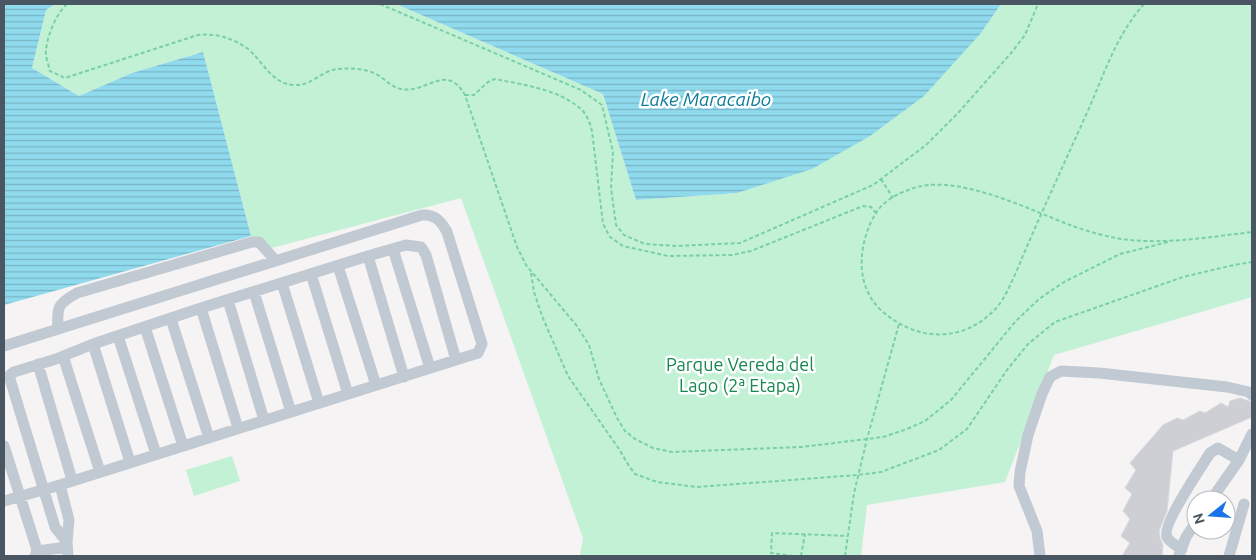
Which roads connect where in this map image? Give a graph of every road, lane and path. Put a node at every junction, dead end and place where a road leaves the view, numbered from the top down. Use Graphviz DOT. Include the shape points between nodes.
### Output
graph roads {
  1 [pos="67,4"];
  2 [pos="380,4"];
  3 [pos="1038,4"];
  4 [pos="1144,4"];
  5 [pos="465,95"];
  6 [pos="881,179"];
  7 [pos="893,198"];
  8 [pos="876,213"];
  9 [pos="1041,214"];
  10 [pos="1252,232"];
  11 [pos="1168,242"];
  12 [pos="393,249"];
  13 [pos="368,256"];
  14 [pos="276,261"];
  15 [pos="1252,262"];
  16 [pos="338,266"];
  17 [pos="531,271"];
  18 [pos="311,274"];
  19 [pos="282,283"];
  20 [pos="254,292"];
  21 [pos="228,300"];
  22 [pos="201,308"];
  23 [pos="171,318"];
  24 [pos="899,324"];
  25 [pos="145,327"];
  26 [pos="58,329"];
  27 [pos="118,336"];
  28 [pos="93,344"];
  29 [pos="4,346"];
  30 [pos="63,356"];
  31 [pos="456,360"];
  32 [pos="38,364"];
  33 [pos="430,368"];
  34 [pos="404,377"];
  35 [pos="376,385"];
  36 [pos="348,394"];
  37 [pos="1252,396"];
  38 [pos="319,403"];
  39 [pos="291,412"];
  40 [pos="264,420"];
  41 [pos="238,428"];
  42 [pos="1252,434"];
  43 [pos="209,438"];
  44 [pos="867,439"];
  45 [pos="4,446"];
  46 [pos="183,446"];
  47 [pos="156,454"];
  48 [pos="1238,460"];
  49 [pos="130,462"];
  50 [pos="100,472"];
  51 [pos="858,475"];
  52 [pos="72,480"];
  53 [pos="60,485"];
  54 [pos="43,490"];
  55 [pos="1218,490"];
  56 [pos="20,497"];
  57 [pos="4,501"];
  58 [pos="1244,504"];
  59 [pos="805,534"];
  60 [pos="848,536"];
  61 [pos="1186,537"];
  62 [pos="68,548"];
  63 [pos="1180,553"];
  64 [pos="37,554"];
  65 [pos="770,555"];
  66 [pos="793,556"];
  67 [pos="801,556"];
  68 [pos="845,556"];
  69 [pos="1040,556"];
  70 [pos="1230,556"];
  1 -- 5 [label="path" via="50,34 45,53 50,71 65,78 209,34 226,37 248,49 270,74 294,86 305,84 324,72 347,68 363,70 402,89 442,79 451,80 460,85"];
  2 -- 6 [label="path" via="581,90 602,105 613,152 611,188 616,225 624,235 645,244 676,246 740,242"];
  3 -- 6 [label="path" via="1025,35 964,106 926,145"];
  4 -- 9 [label="path" via="1122,32"];
  5 -- 8 [label="path" via="474,94 495,79 556,94 582,111 592,131 603,224 610,237 623,246 668,256 732,255 751,251 863,206 871,207"];
  5 -- 17 [label="path" via="517,247"];
  6 -- 7 [label="path"];
  7 -- 8 [label="path"];
  7 -- 9 [label="path" via="922,185 938,184 998,198"];
  8 -- 24 [label="path" via="864,237 860,266 868,292 880,310"];
  9 -- 11 [label="path" via="1093,232"];
  9 -- 24 [label="path" via="1000,304 983,320 964,331 941,335 915,332"];
  10 -- 11 [label="path"];
  11 -- 44 [label="path" via="1120,254 1064,282 1039,299 1015,322 939,411 907,429"];
  12 -- 13 [label="lane"];
  12 -- 31 [label="lane" via="406,245 421,247 426,255"];
  12 -- 33 [label="lane"];
  13 -- 16 [label="lane"];
  13 -- 34 [label="lane"];
  14 -- 26 [label="lane"];
  14 -- 26 [label="lane" via="259,242 252,242 77,293 63,300 57,310"];
  14 -- 31 [label="lane" via="429,214 442,222 447,232 482,344 478,353"];
  15 -- 51 [label="path" via="1183,277 1056,322 1028,344 967,429 939,450 881,472"];
  16 -- 18 [label="lane"];
  16 -- 35 [label="lane"];
  17 -- 44 [label="path" via="589,345 599,379 617,418 635,440 672,452 802,447"];
  17 -- 51 [label="path" via="542,316 568,376 636,474 657,482 697,486"];
  18 -- 19 [label="lane"];
  18 -- 36 [label="lane"];
  19 -- 20 [label="lane"];
  19 -- 38 [label="lane"];
  20 -- 21 [label="lane"];
  20 -- 39 [label="lane"];
  21 -- 22 [label="lane"];
  21 -- 40 [label="lane"];
  22 -- 23 [label="lane"];
  22 -- 41 [label="lane"];
  23 -- 25 [label="lane"];
  23 -- 43 [label="lane"];
  24 -- 44 [label="path"];
  25 -- 27 [label="lane"];
  25 -- 46 [label="lane"];
  26 -- 29 [label="lane"];
  27 -- 28 [label="lane"];
  27 -- 47 [label="lane"];
  28 -- 30 [label="lane"];
  28 -- 49 [label="lane"];
  30 -- 32 [label="lane"];
  30 -- 50 [label="lane"];
  31 -- 33 [label="lane"];
  32 -- 52 [label="lane"];
  32 -- 54 [label="lane" via="14,372 10,379"];
  33 -- 34 [label="lane"];
  34 -- 35 [label="lane"];
  35 -- 36 [label="lane"];
  36 -- 38 [label="lane"];
  37 -- 69 [label="lane" via="1249,392 1227,387 1099,373 1061,371 1050,377 1028,435 1019,486 1037,531"];
  38 -- 39 [label="lane"];
  39 -- 40 [label="lane"];
  40 -- 41 [label="lane"];
  41 -- 43 [label="lane"];
  42 -- 48 [label="lane"];
  43 -- 46 [label="lane"];
  44 -- 51 [label="path"];
  45 -- 56 [label="lane"];
  46 -- 47 [label="lane"];
  47 -- 49 [label="lane"];
  48 -- 55 [label="lane"];
  48 -- 63 [label="lane" via="1218,448 1210,453 1169,520 1167,538"];
  49 -- 50 [label="lane"];
  50 -- 52 [label="lane"];
  51 -- 60 [label="path"];
  52 -- 53 [label="lane"];
  53 -- 54 [label="lane"];
  53 -- 62 [label="lane" via="68,520"];
  54 -- 56 [label="lane"];
  54 -- 62 [label="lane" via="55,528"];
  56 -- 57 [label="lane"];
  56 -- 64 [label="lane"];
  58 -- 70 [label="lane"];
  59 -- 60 [label="path"];
  59 -- 65 [label="path" via="772,533"];
  59 -- 67 [label="path"];
  60 -- 68 [label="path"];
  61 -- 63 [label="lane"];
  62 -- 64 [label="lane"];
  65 -- 66 [label="path"];
}
